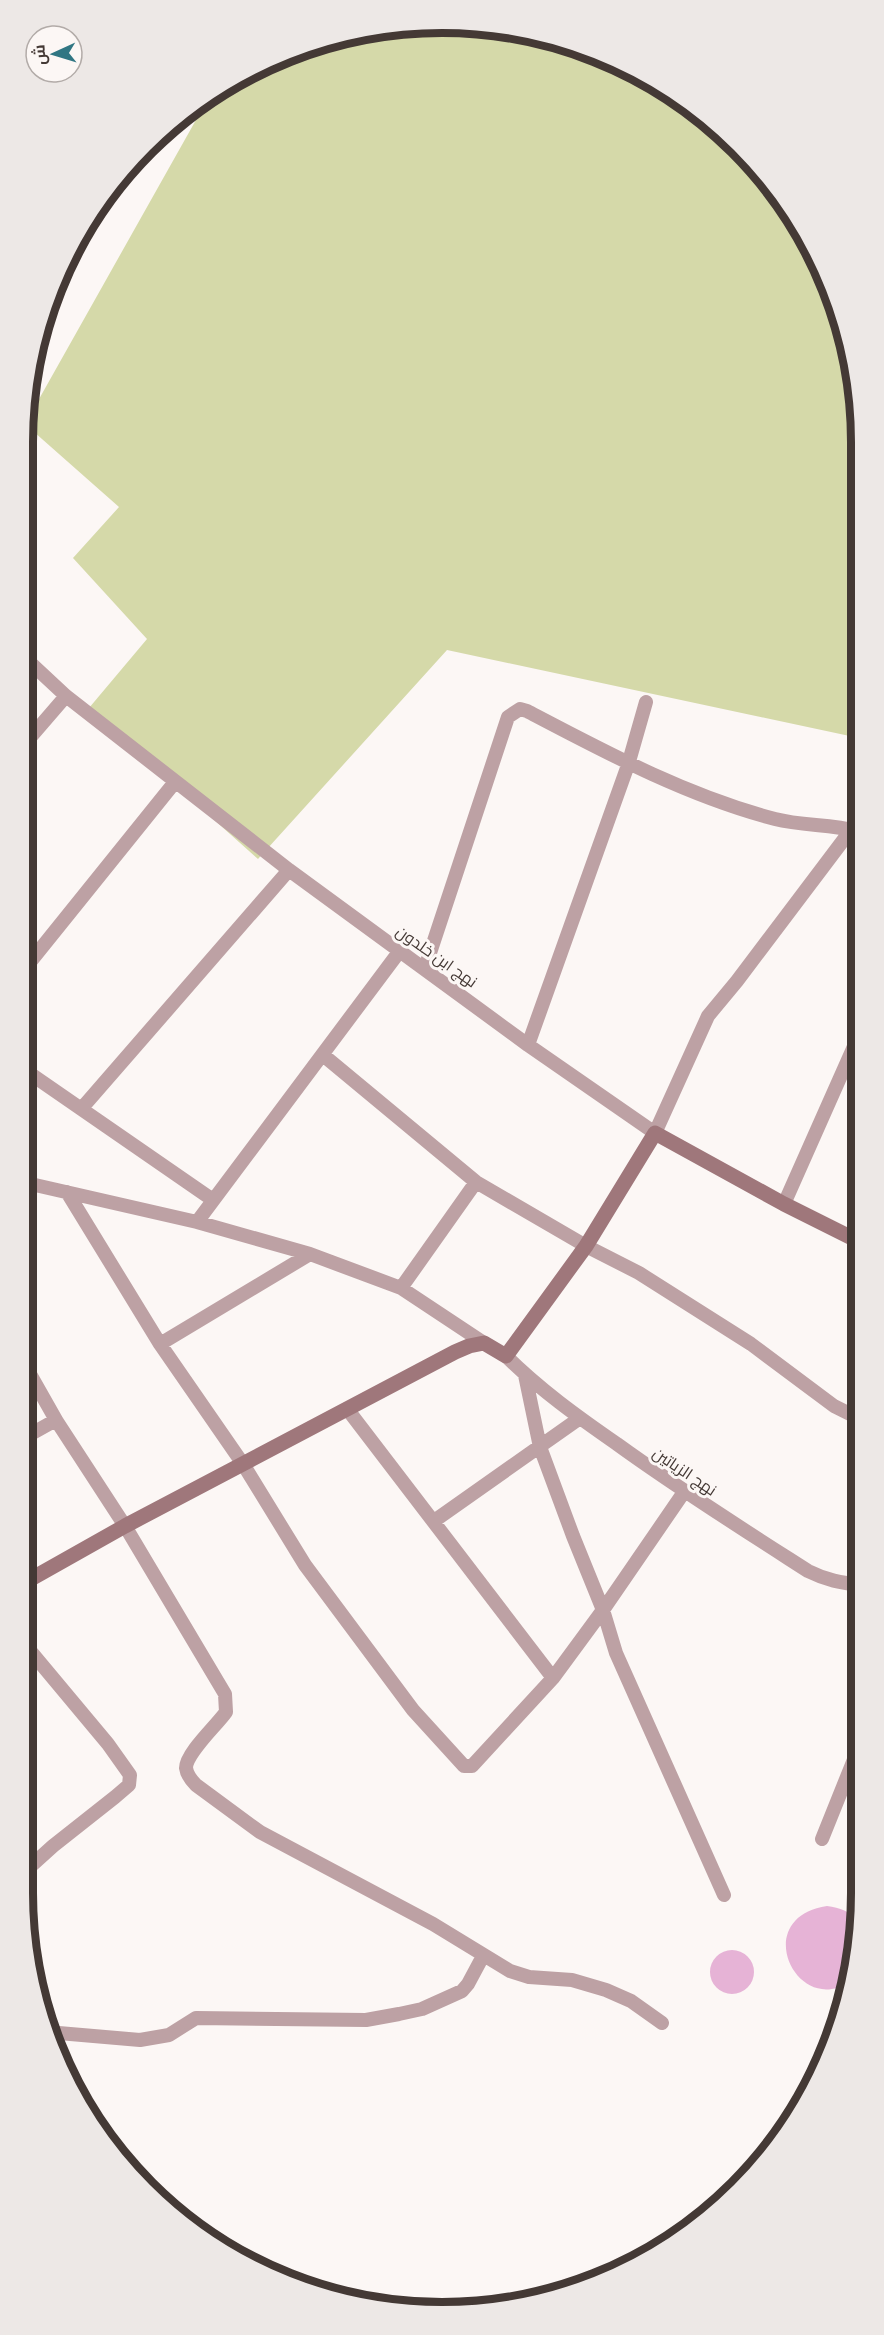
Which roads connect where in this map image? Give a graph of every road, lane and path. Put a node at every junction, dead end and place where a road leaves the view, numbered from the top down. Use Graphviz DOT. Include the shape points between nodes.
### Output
graph roads {
  1 [pos="33,665"];
  2 [pos="66,696"];
  3 [pos="646,702"];
  4 [pos="33,734"];
  5 [pos="628,765"];
  6 [pos="175,782"];
  7 [pos="851,831"];
  8 [pos="851,836"];
  9 [pos="289,870"];
  10 [pos="399,952"];
  11 [pos="33,958"];
  12 [pos="425,968"];
  13 [pos="528,1045"];
  14 [pos="851,1054"];
  15 [pos="323,1055"];
  16 [pos="845,1067"];
  17 [pos="851,1069"];
  18 [pos="33,1075"];
  19 [pos="82,1108"];
  20 [pos="655,1133"];
  21 [pos="476,1182"];
  22 [pos="33,1184"];
  23 [pos="67,1192"];
  24 [pos="213,1200"];
  25 [pos="784,1204"];
  26 [pos="197,1222"];
  27 [pos="851,1238"];
  28 [pos="586,1246"];
  29 [pos="310,1254"];
  30 [pos="400,1288"];
  31 [pos="484,1343"];
  32 [pos="160,1344"];
  33 [pos="506,1356"];
  34 [pos="525,1375"];
  35 [pos="33,1379"];
  36 [pos="348,1410"];
  37 [pos="851,1415"];
  38 [pos="580,1418"];
  39 [pos="56,1420"];
  40 [pos="33,1433"];
  41 [pos="540,1446"];
  42 [pos="243,1464"];
  43 [pos="684,1492"];
  44 [pos="434,1521"];
  45 [pos="125,1526"];
  46 [pos="33,1578"];
  47 [pos="851,1584"];
  48 [pos="603,1611"];
  49 [pos="33,1654"];
  50 [pos="553,1678"];
  51 [pos="851,1767"];
  52 [pos="822,1839"];
  53 [pos="33,1864"];
  54 [pos="724,1895"];
  55 [pos="483,1956"];
  56 [pos="662,2023"];
  57 [pos="58,2033"];
  1 -- 2 [label="street, نهج ابن خلدون"];
  2 -- 4 [label="street"];
  2 -- 6 [label="street, نهج ابن خلدون"];
  3 -- 5 [label="street"];
  5 -- 7 [label="street" via="775,819"];
  5 -- 12 [label="street" via="527,711 520,709 508,717"];
  5 -- 13 [label="street"];
  6 -- 9 [label="street, نهج ابن خلدون"];
  6 -- 11 [label="street"];
  8 -- 20 [label="street" via="708,1016"];
  9 -- 10 [label="street, نهج ابن خلدون"];
  9 -- 19 [label="street"];
  10 -- 12 [label="street, نهج ابن خلدون"];
  10 -- 15 [label="street"];
  12 -- 13 [label="street, نهج ابن خلدون"];
  13 -- 20 [label="street, نهج ابن خلدون"];
  14 -- 16 [label="street"];
  15 -- 21 [label="street"];
  15 -- 24 [label="street"];
  16 -- 17 [label="street"];
  16 -- 25 [label="street"];
  18 -- 19 [label="street"];
  19 -- 24 [label="street"];
  20 -- 25 [label="street, نهج ابن خلدون"];
  20 -- 28 [label="street"];
  21 -- 28 [label="street"];
  21 -- 30 [label="street"];
  22 -- 23 [label="street"];
  23 -- 26 [label="street"];
  23 -- 32 [label="street"];
  24 -- 26 [label="street"];
  25 -- 27 [label="street, نهج ابن خلدون"];
  26 -- 29 [label="street"];
  28 -- 33 [label="street"];
  28 -- 37 [label="street" via="639,1273 751,1344 834,1407"];
  29 -- 30 [label="street"];
  29 -- 32 [label="street"];
  30 -- 31 [label="street"];
  31 -- 33 [label="street"];
  31 -- 36 [label="street" via="446,1356"];
  32 -- 42 [label="street"];
  33 -- 34 [label="street, نهج الزياتين"];
  34 -- 38 [label="street, نهج الزياتين"];
  34 -- 41 [label="street"];
  35 -- 39 [label="street"];
  36 -- 42 [label="street"];
  36 -- 44 [label="street"];
  38 -- 41 [label="street"];
  38 -- 43 [label="street, نهج الزياتين"];
  39 -- 40 [label="street"];
  39 -- 45 [label="street"];
  41 -- 44 [label="street"];
  41 -- 48 [label="street"];
  42 -- 45 [label="street"];
  42 -- 50 [label="street" via="305,1565 413,1710 464,1766 472,1766"];
  43 -- 47 [label="street, نهج الزياتين" via="808,1571 831,1581"];
  43 -- 48 [label="street"];
  44 -- 50 [label="street"];
  45 -- 46 [label="street"];
  45 -- 55 [label="street" via="225,1694 226,1712 189,1757 189,1777 260,1832 433,1924"];
  48 -- 50 [label="street"];
  48 -- 54 [label="street" via="616,1653"];
  49 -- 53 [label="street" via="108,1744 131,1780"];
  51 -- 52 [label="street"];
  55 -- 56 [label="street" via="529,1977 572,1980 606,1990 631,2001"];
  55 -- 57 [label="street" via="462,1991 422,2009 366,2020 196,2018 169,2035 140,2040"];
}
